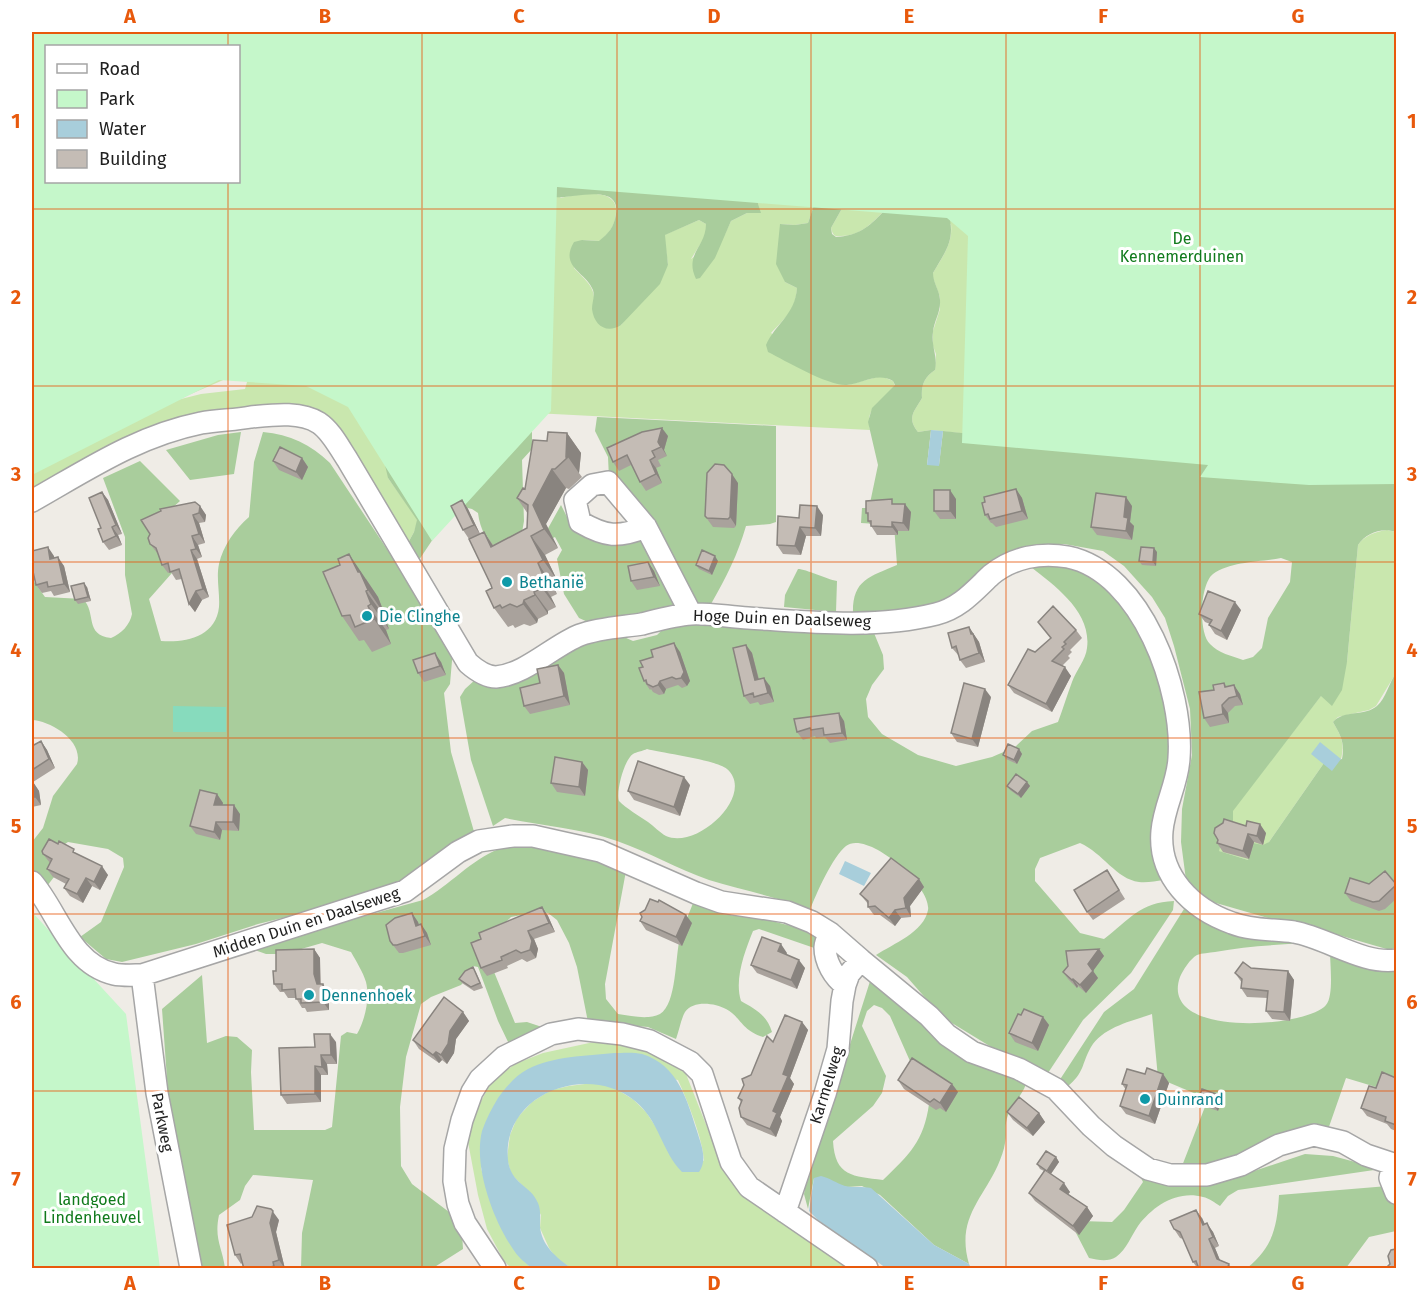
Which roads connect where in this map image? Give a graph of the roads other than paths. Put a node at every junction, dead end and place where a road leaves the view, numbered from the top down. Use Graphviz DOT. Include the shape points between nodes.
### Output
graph roads {
  1 [pos="32,501"];
  2 [pos="646,527"];
  3 [pos="691,614"];
  4 [pos="32,882"];
  5 [pos="830,933"];
  6 [pos="861,960"];
  7 [pos="1396,960"];
  8 [pos="142,975"];
  9 [pos="845,985"];
  10 [pos="1395,1165"];
  11 [pos="1396,1193"];
  12 [pos="785,1212"];
  13 [pos="191,1269"];
  14 [pos="495,1269"];
  15 [pos="867,1269"];
  1 -- 3 [label="street, Hoge Duin en Daalseweg" via="102,460 154,437 201,423 292,415 310,419 330,434 468,663 482,673 497,677 515,672 580,635"];
  2 -- 3 [label="street"];
  3 -- 7 [label="street, Hoge Duin en Daalseweg" via="835,622 915,618 958,605 1004,567 1034,555 1068,557 1087,564 1107,575 1139,612 1168,679 1178,725 1179,755 1162,830 1162,848 1173,881 1186,897 1233,924 1298,933 1366,957"];
  4 -- 8 [label="street, Midden Duin en Daalseweg" via="70,943 93,964 114,974"];
  5 -- 6 [label="street, Midden Duin en Daalseweg"];
  5 -- 8 [label="street, Midden Duin en Daalseweg" via="787,912 722,902 696,893 600,851 533,836 513,836 479,841 405,891"];
  5 -- 9 [label="street" via="825,946 829,964 834,977"];
  6 -- 9 [label="street, Karmelweg"];
  6 -- 10 [label="street, Midden Duin en Daalseweg" via="946,1035 972,1052 1019,1069 1056,1089 1091,1126 1148,1169 1170,1175 1207,1175 1314,1135 1343,1142"];
  8 -- 13 [label="street, Parkweg" via="157,1094"];
  9 -- 12 [label="street, Karmelweg" via="838,1049"];
  10 -- 11 [label="street" via="1390,1178"];
  12 -- 14 [label="street" via="749,1187 731,1162 702,1074 690,1062 650,1041 622,1034 578,1029 551,1034 504,1057 480,1079 472,1092 455,1149 458,1204 465,1223"];
  12 -- 15 [label="street"];
}
